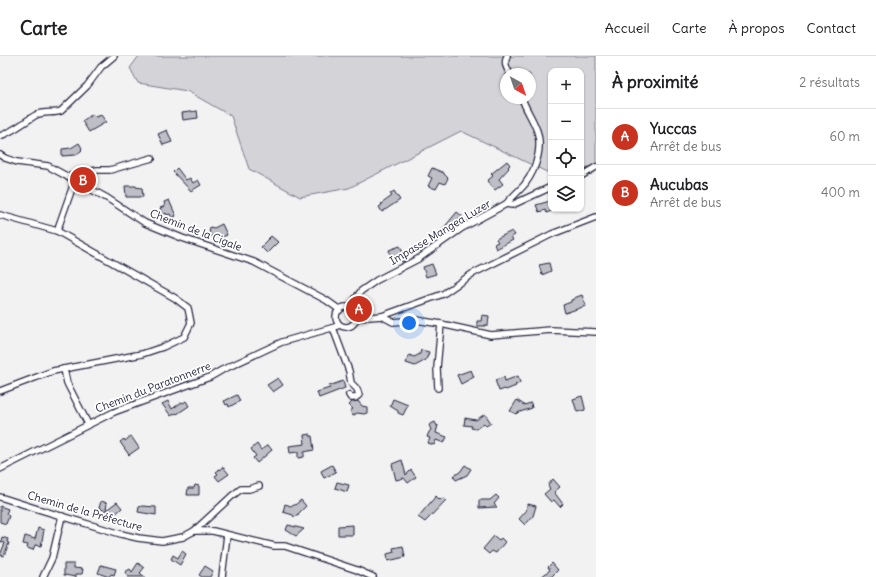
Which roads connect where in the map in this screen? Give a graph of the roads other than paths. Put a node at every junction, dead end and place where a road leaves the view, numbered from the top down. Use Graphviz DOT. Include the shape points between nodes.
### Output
graph roads {
  1 [pos="114,56"];
  2 [pos="507,56"];
  3 [pos="507,68"];
  4 [pos="524,104"];
  5 [pos="0,136"];
  6 [pos="0,155"];
  7 [pos="152,158"];
  8 [pos="596,167"];
  9 [pos="584,174"];
  10 [pos="68,177"];
  11 [pos="75,180"];
  12 [pos="548,188"];
  13 [pos="506,204"];
  14 [pos="0,215"];
  15 [pos="596,217"];
  16 [pos="57,231"];
  17 [pos="349,308"];
  18 [pos="340,310"];
  19 [pos="382,316"];
  20 [pos="356,318"];
  21 [pos="441,324"];
  22 [pos="339,325"];
  23 [pos="333,328"];
  24 [pos="596,332"];
  25 [pos="64,369"];
  26 [pos="438,388"];
  27 [pos="0,391"];
  28 [pos="349,395"];
  29 [pos="88,424"];
  30 [pos="0,469"];
  31 [pos="259,486"];
  32 [pos="0,497"];
  33 [pos="62,516"];
  34 [pos="194,531"];
  35 [pos="227,535"];
  36 [pos="43,577"];
  37 [pos="222,577"];
  38 [pos="373,577"];
  1 -- 5 [label="street" via="101,66 87,86 61,111 45,112"];
  2 -- 3 [label="street"];
  4 -- 13 [label="street" via="536,126 539,139 538,159 525,184"];
  6 -- 10 [label="street, Chemin de la Cigale" via="17,162 48,166"];
  7 -- 10 [label="street" via="110,170 97,170"];
  8 -- 9 [label="street"];
  10 -- 11 [label="street, Chemin de la Cigale"];
  11 -- 16 [label="street"];
  11 -- 18 [label="street, Chemin de la Cigale" via="144,223 254,262"];
  12 -- 13 [label="street, Impasse Mangea Luzer" via="512,205"];
  13 -- 17 [label="street, Impasse Mangea Luzer" via="462,228 418,259 361,291"];
  14 -- 16 [label="street"];
  15 -- 19 [label="street" via="563,229 472,274 443,294"];
  16 -- 25 [label="street" via="175,298 188,308 191,323 184,337 163,347 142,354"];
  17 -- 18 [label="street"];
  17 -- 20 [label="street" via="356,314"];
  18 -- 22 [label="street" via="336,319"];
  19 -- 20 [label="street"];
  19 -- 21 [label="street" via="393,322 416,320"];
  20 -- 22 [label="street" via="348,328"];
  21 -- 24 [label="street" via="491,335 551,330"];
  21 -- 26 [label="street"];
  22 -- 23 [label="street, Chemin du Paratonnerre"];
  23 -- 28 [label="street" via="351,383 359,395 355,398"];
  23 -- 29 [label="street, Chemin du Paratonnerre" via="282,342 210,377 139,402"];
  25 -- 27 [label="street"];
  25 -- 29 [label="street" via="67,383"];
  29 -- 30 [label="street, Chemin du Paratonnerre"];
  31 -- 34 [label="street" via="242,489"];
  32 -- 33 [label="street, Chemin de la Préfecture"];
  33 -- 34 [label="street, Chemin de la Préfecture" via="121,534 162,541 183,537"];
  33 -- 36 [label="street" via="52,558"];
  34 -- 35 [label="street, Chemin de la Préfecture" via="213,531"];
  35 -- 37 [label="street"];
  35 -- 38 [label="street, Chemin de la Préfecture" via="274,546 285,546"];
}
